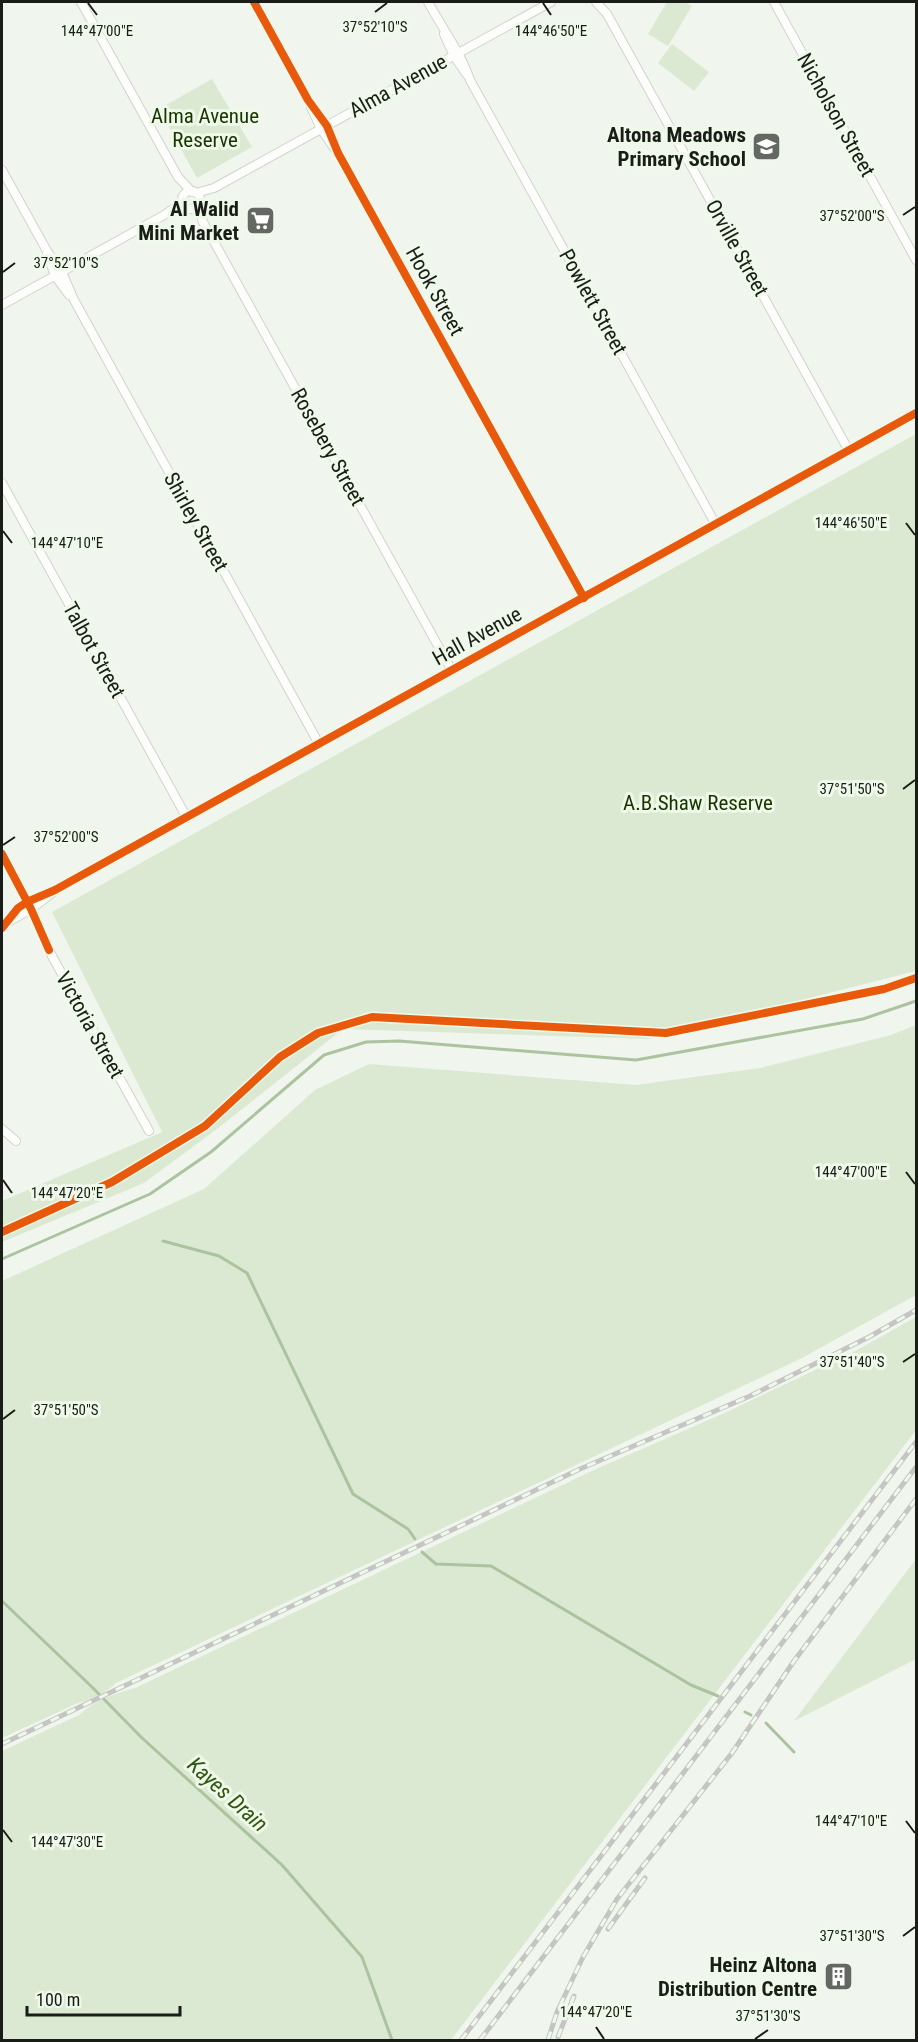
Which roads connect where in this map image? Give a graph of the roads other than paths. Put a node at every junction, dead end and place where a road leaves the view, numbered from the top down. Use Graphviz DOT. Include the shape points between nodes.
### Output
graph roads {
  1 [pos="81,2"];
  2 [pos="254,2"];
  3 [pos="428,2"];
  4 [pos="551,2"];
  5 [pos="596,2"];
  6 [pos="603,2"];
  7 [pos="774,2"];
  8 [pos="607,14"];
  9 [pos="456,54"];
  10 [pos="324,127"];
  11 [pos="2,170"];
  12 [pos="191,201"];
  13 [pos="916,260"];
  14 [pos="59,274"];
  15 [pos="2,305"];
  16 [pos="916,413"];
  17 [pos="849,451"];
  18 [pos="2,483"];
  19 [pos="716,525"];
  20 [pos="584,598"];
  21 [pos="452,671"];
  22 [pos="320,744"];
  23 [pos="187,818"];
  24 [pos="2,854"];
  25 [pos="29,905"];
  26 [pos="4,926"];
  27 [pos="2,1129"];
  28 [pos="148,1131"];
  29 [pos="16,1141"];
  1 -- 12 [label="street, Rosebery Street"];
  2 -- 10 [label="street, Hook Street"];
  3 -- 9 [label="street, Powlett Street"];
  4 -- 9 [label="street, Alma Avenue"];
  5 -- 8 [label="street, Orville Street"];
  6 -- 8 [label="street, Orville Street"];
  7 -- 13 [label="street, Nicholson Street"];
  8 -- 17 [label="street, Orville Street"];
  9 -- 10 [label="street, Alma Avenue"];
  9 -- 19 [label="street, Powlett Street"];
  10 -- 12 [label="street, Alma Avenue"];
  10 -- 20 [label="street, Hook Street"];
  11 -- 14 [label="street, Shirley Street"];
  12 -- 14 [label="street, Alma Avenue"];
  12 -- 21 [label="street, Rosebery Street"];
  14 -- 15 [label="street, Alma Avenue"];
  14 -- 22 [label="street, Shirley Street"];
  16 -- 17 [label="street, Hall Avenue"];
  17 -- 19 [label="street, Hall Avenue"];
  18 -- 23 [label="street, Talbot Street"];
  19 -- 20 [label="street, Hall Avenue"];
  20 -- 21 [label="street, Hall Avenue"];
  21 -- 22 [label="street, Hall Avenue"];
  22 -- 23 [label="street, Hall Avenue"];
  23 -- 25 [label="street, Hall Avenue"];
  24 -- 25 [label="street, Victoria Street"];
  25 -- 26 [label="street" via="18,908"];
  25 -- 28 [label="street, Victoria Street" via="53,958"];
  27 -- 29 [label="street"];
}
